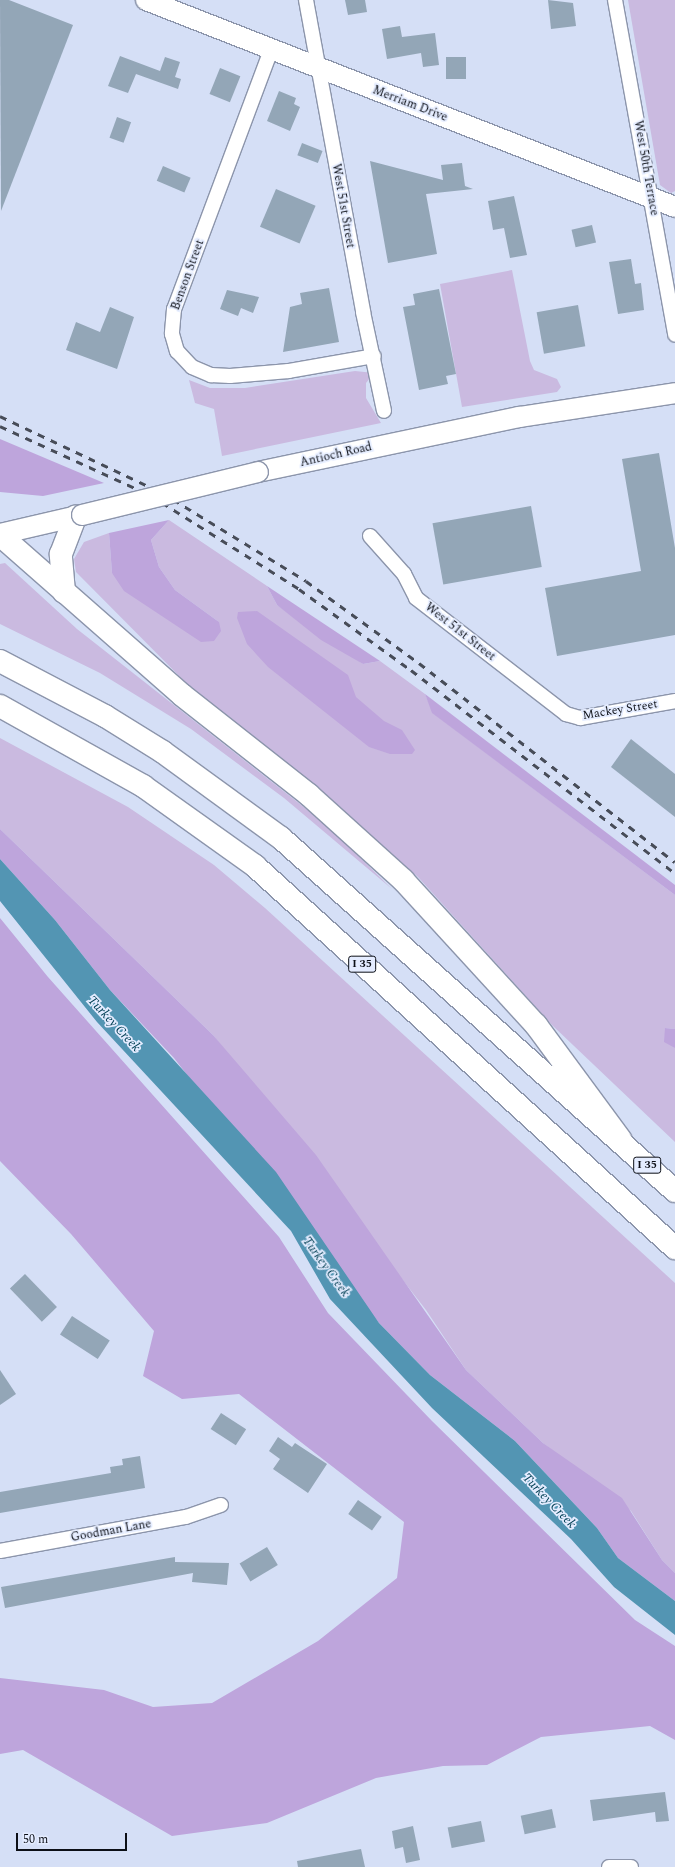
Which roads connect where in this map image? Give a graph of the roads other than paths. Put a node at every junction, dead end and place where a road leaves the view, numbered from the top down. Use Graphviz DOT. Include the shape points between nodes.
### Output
graph roads {
  1 [pos="146,0"];
  2 [pos="306,0"];
  3 [pos="615,0"];
  4 [pos="271,50"];
  5 [pos="319,69"];
  6 [pos="651,198"];
  7 [pos="675,207"];
  8 [pos="675,335"];
  9 [pos="374,356"];
  10 [pos="675,393"];
  11 [pos="384,411"];
  12 [pos="78,516"];
  13 [pos="0,535"];
  14 [pos="370,536"];
  15 [pos="64,592"];
  16 [pos="0,661"];
  17 [pos="675,701"];
  18 [pos="0,706"];
  19 [pos="566,714"];
  20 [pos="620,1139"];
  21 [pos="675,1191"];
  22 [pos="675,1248"];
  23 [pos="221,1505"];
  24 [pos="0,1551"];
  25 [pos="609,1867"];
  26 [pos="631,1867"];
  1 -- 4 [label="main road, Merriam Drive"];
  2 -- 5 [label="street, West 51st Street"];
  3 -- 6 [label="street, West 50th Terrace"];
  4 -- 5 [label="main road, Merriam Drive"];
  4 -- 9 [label="street, Benson Street" via="174,309 172,334 177,351 192,367 211,375 230,376 289,371"];
  5 -- 6 [label="main road, Merriam Drive"];
  5 -- 9 [label="street, West 51st Street" via="362,312"];
  6 -- 7 [label="main road, Merriam Drive"];
  6 -- 8 [label="street, West 50th Terrace"];
  9 -- 11 [label="street, West 51st Street"];
  10 -- 12 [label="main road, Antioch Road, bridge" via="519,417 258,472"];
  12 -- 13 [label="main road, Antioch Road"];
  12 -- 15 [label="highway" via="61,554"];
  13 -- 15 [label="highway"];
  14 -- 19 [label="street, West 51st Street" via="404,574 416,598"];
  15 -- 20 [label="highway" via="182,695 309,795 403,880 536,1025"];
  16 -- 20 [label="highway, I 35" via="105,716 163,752 275,833"];
  17 -- 19 [label="street, Mackey Street" via="580,718"];
  18 -- 22 [label="highway, I 35" via="143,786 255,866"];
  20 -- 21 [label="highway, I 35"];
  23 -- 24 [label="street, Goodman Lane" via="186,1517"];
  25 -- 26 [label="street"];
}
